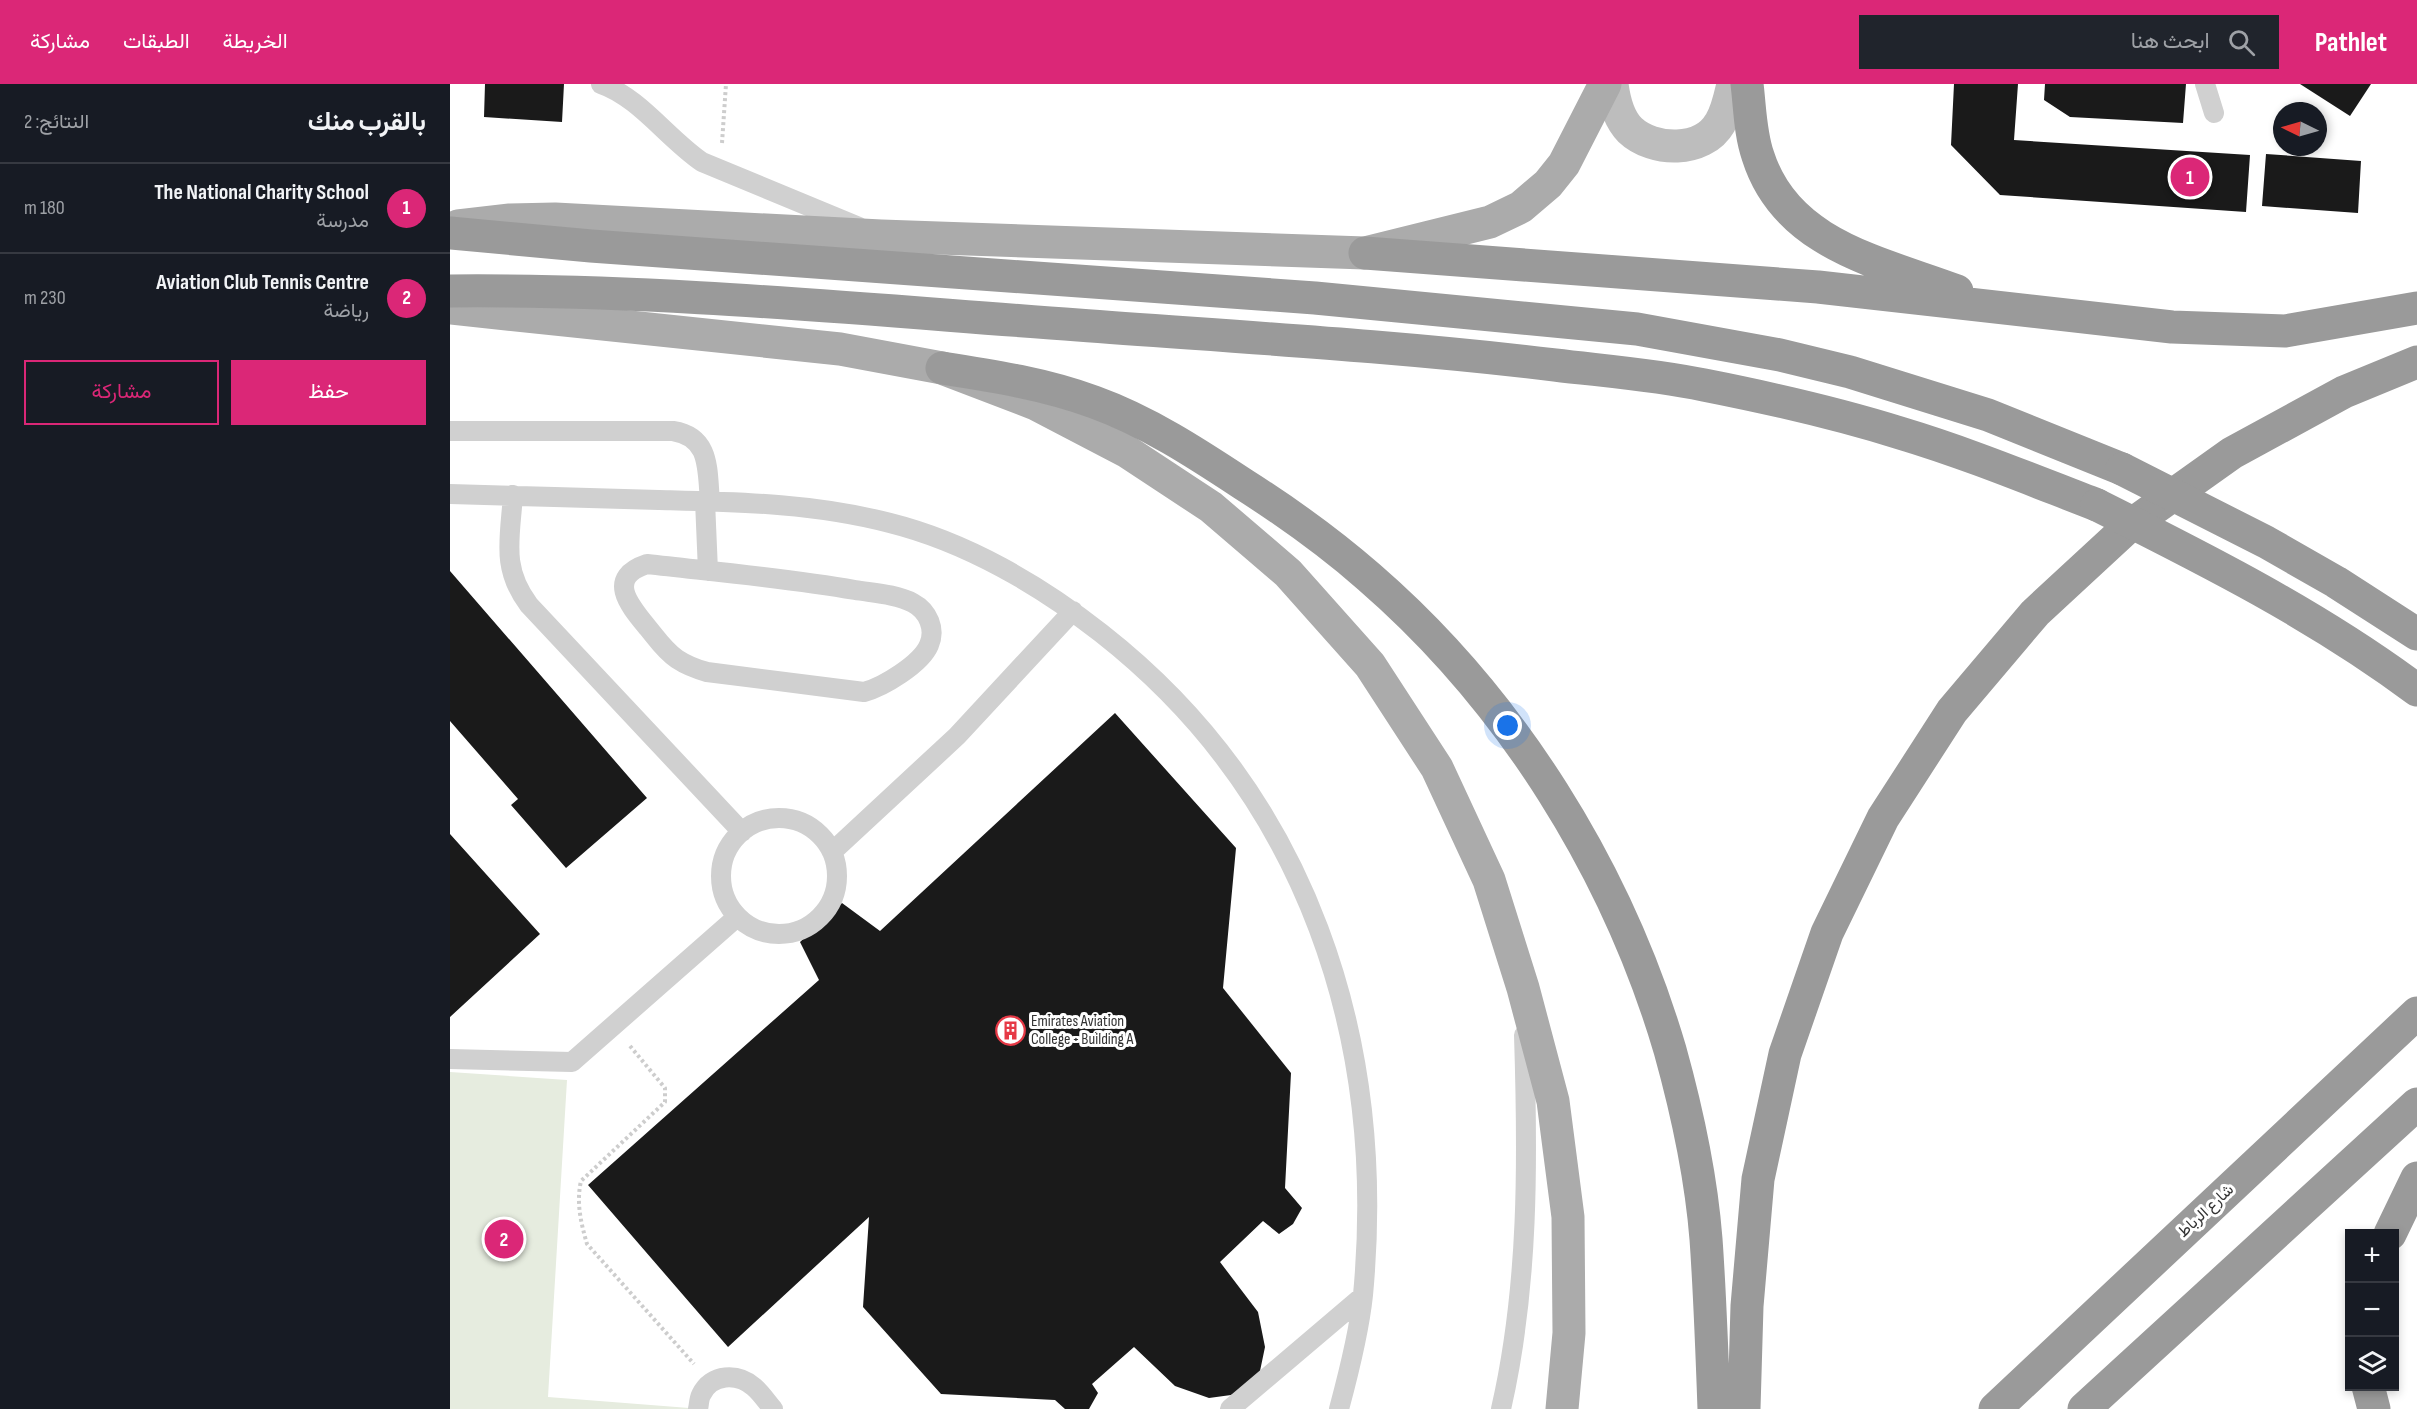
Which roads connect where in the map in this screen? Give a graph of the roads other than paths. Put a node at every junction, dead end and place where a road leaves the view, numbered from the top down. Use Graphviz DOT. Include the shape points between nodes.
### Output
graph roads {
  1 [pos="1605,84"];
  2 [pos="1612,84"];
  3 [pos="1733,84"];
  4 [pos="1748,84"];
  5 [pos="2205,84"];
  6 [pos="607,85"];
  7 [pos="2214,113"];
  8 [pos="450,227"];
  9 [pos="450,233"];
  10 [pos="881,236"];
  11 [pos="1365,253"];
  12 [pos="450,291"];
  13 [pos="450,308"];
  14 [pos="2417,308"];
  15 [pos="2007,309"];
  16 [pos="2417,362"];
  17 [pos="942,368"];
  18 [pos="450,430"];
  19 [pos="450,494"];
  20 [pos="513,495"];
  21 [pos="708,501"];
  22 [pos="708,571"];
  23 [pos="1072,611"];
  24 [pos="2417,634"];
  25 [pos="2417,690"];
  26 [pos="742,832"];
  27 [pos="832,852"];
  28 [pos="737,917"];
  29 [pos="1523,988"];
  30 [pos="2417,1013"];
  31 [pos="450,1059"];
  32 [pos="2417,1104"];
  33 [pos="2417,1179"];
  34 [pos="2392,1229"];
  35 [pos="1362,1298"];
  36 [pos="2369,1391"];
  37 [pos="698,1409"];
  38 [pos="773,1409"];
  39 [pos="1230,1409"];
  40 [pos="1339,1409"];
  41 [pos="1501,1409"];
  42 [pos="1562,1409"];
  43 [pos="1714,1409"];
  44 [pos="1744,1409"];
  45 [pos="1995,1409"];
  46 [pos="2084,1409"];
  47 [pos="2374,1409"];
  1 -- 11 [label="main road" via="1564,164 1521,207 1490,222"];
  2 -- 3 [label="street" via="1617,110 1630,130 1652,144 1676,147 1700,141 1719,125"];
  4 -- 15 [label="highway" via="1752,132 1765,177 1798,220 1822,238 1850,250"];
  5 -- 7 [label="lane"];
  6 -- 10 [label="lane" via="686,151 720,170"];
  8 -- 10 [label="main road" via="555,219"];
  9 -- 24 [label="highway, bridge" via="1315,298 1637,329 1780,355 1988,414 2122,469 2266,542"];
  10 -- 11 [label="main road"];
  11 -- 15 [label="highway" via="1818,287"];
  12 -- 25 [label="highway, bridge" via="587,292 732,300 1319,343 1493,357 1700,384 1801,405 1902,433 2097,505 2290,607"];
  13 -- 17 [label="main road" via="840,349"];
  14 -- 15 [label="highway" via="2286,331 2172,327"];
  16 -- 44 [label="highway" via="2344,392 2232,453 2128,527 2035,613 1960,702 1883,818 1827,933 1785,1054 1758,1179 1747,1306"];
  17 -- 29 [label="main road" via="1036,404 1126,451 1211,507 1288,573 1370,665 1437,768 1488,880"];
  17 -- 43 [label="highway" via="1045,387 1096,403 1144,424 1218,466 1296,518 1370,578 1437,643 1498,715 1553,792 1600,874 1638,960 1670,1050 1692,1142 1706,1235"];
  18 -- 21 [label="lane" via="685,433 703,448"];
  19 -- 20 [label="lane"];
  20 -- 21 [label="lane"];
  20 -- 26 [label="lane" via="509,556 518,591"];
  21 -- 22 [label="lane"];
  21 -- 23 [label="lane" via="828,509 893,524 956,546 1016,576"];
  22 -- 22 [label="lane" via="900,598 922,609 929,619 929,644 923,655 889,681 864,692 690,667 663,647 629,604 624,592 625,579 634,568 647,564"];
  23 -- 27 [label="lane" via="957,736"];
  23 -- 35 [label="lane" via="1135,660 1191,716 1240,778 1282,846 1316,918 1341,994 1356,1069 1366,1221"];
  26 -- 27 [label="lane" via="769,819 784,818 813,829"];
  26 -- 28 [label="lane" via="729,846 722,864 721,883 726,901"];
  27 -- 28 [label="lane" via="837,872 835,892 812,925 793,933 773,935 753,929"];
  28 -- 31 [label="lane" via="572,1062"];
  29 -- 41 [label="lane" via="1527,1125 1524,1251 1509,1377"];
  29 -- 42 [label="main road" via="1553,1101 1568,1217 1569,1333"];
  30 -- 45 [label="highway, شارع الرباط"];
  32 -- 46 [label="highway"];
  33 -- 34 [label="highway"];
  35 -- 39 [label="lane"];
  35 -- 40 [label="lane"];
  36 -- 47 [label="highway"];
  37 -- 38 [label="lane" via="701,1395 711,1383 725,1376 741,1378"];
}
